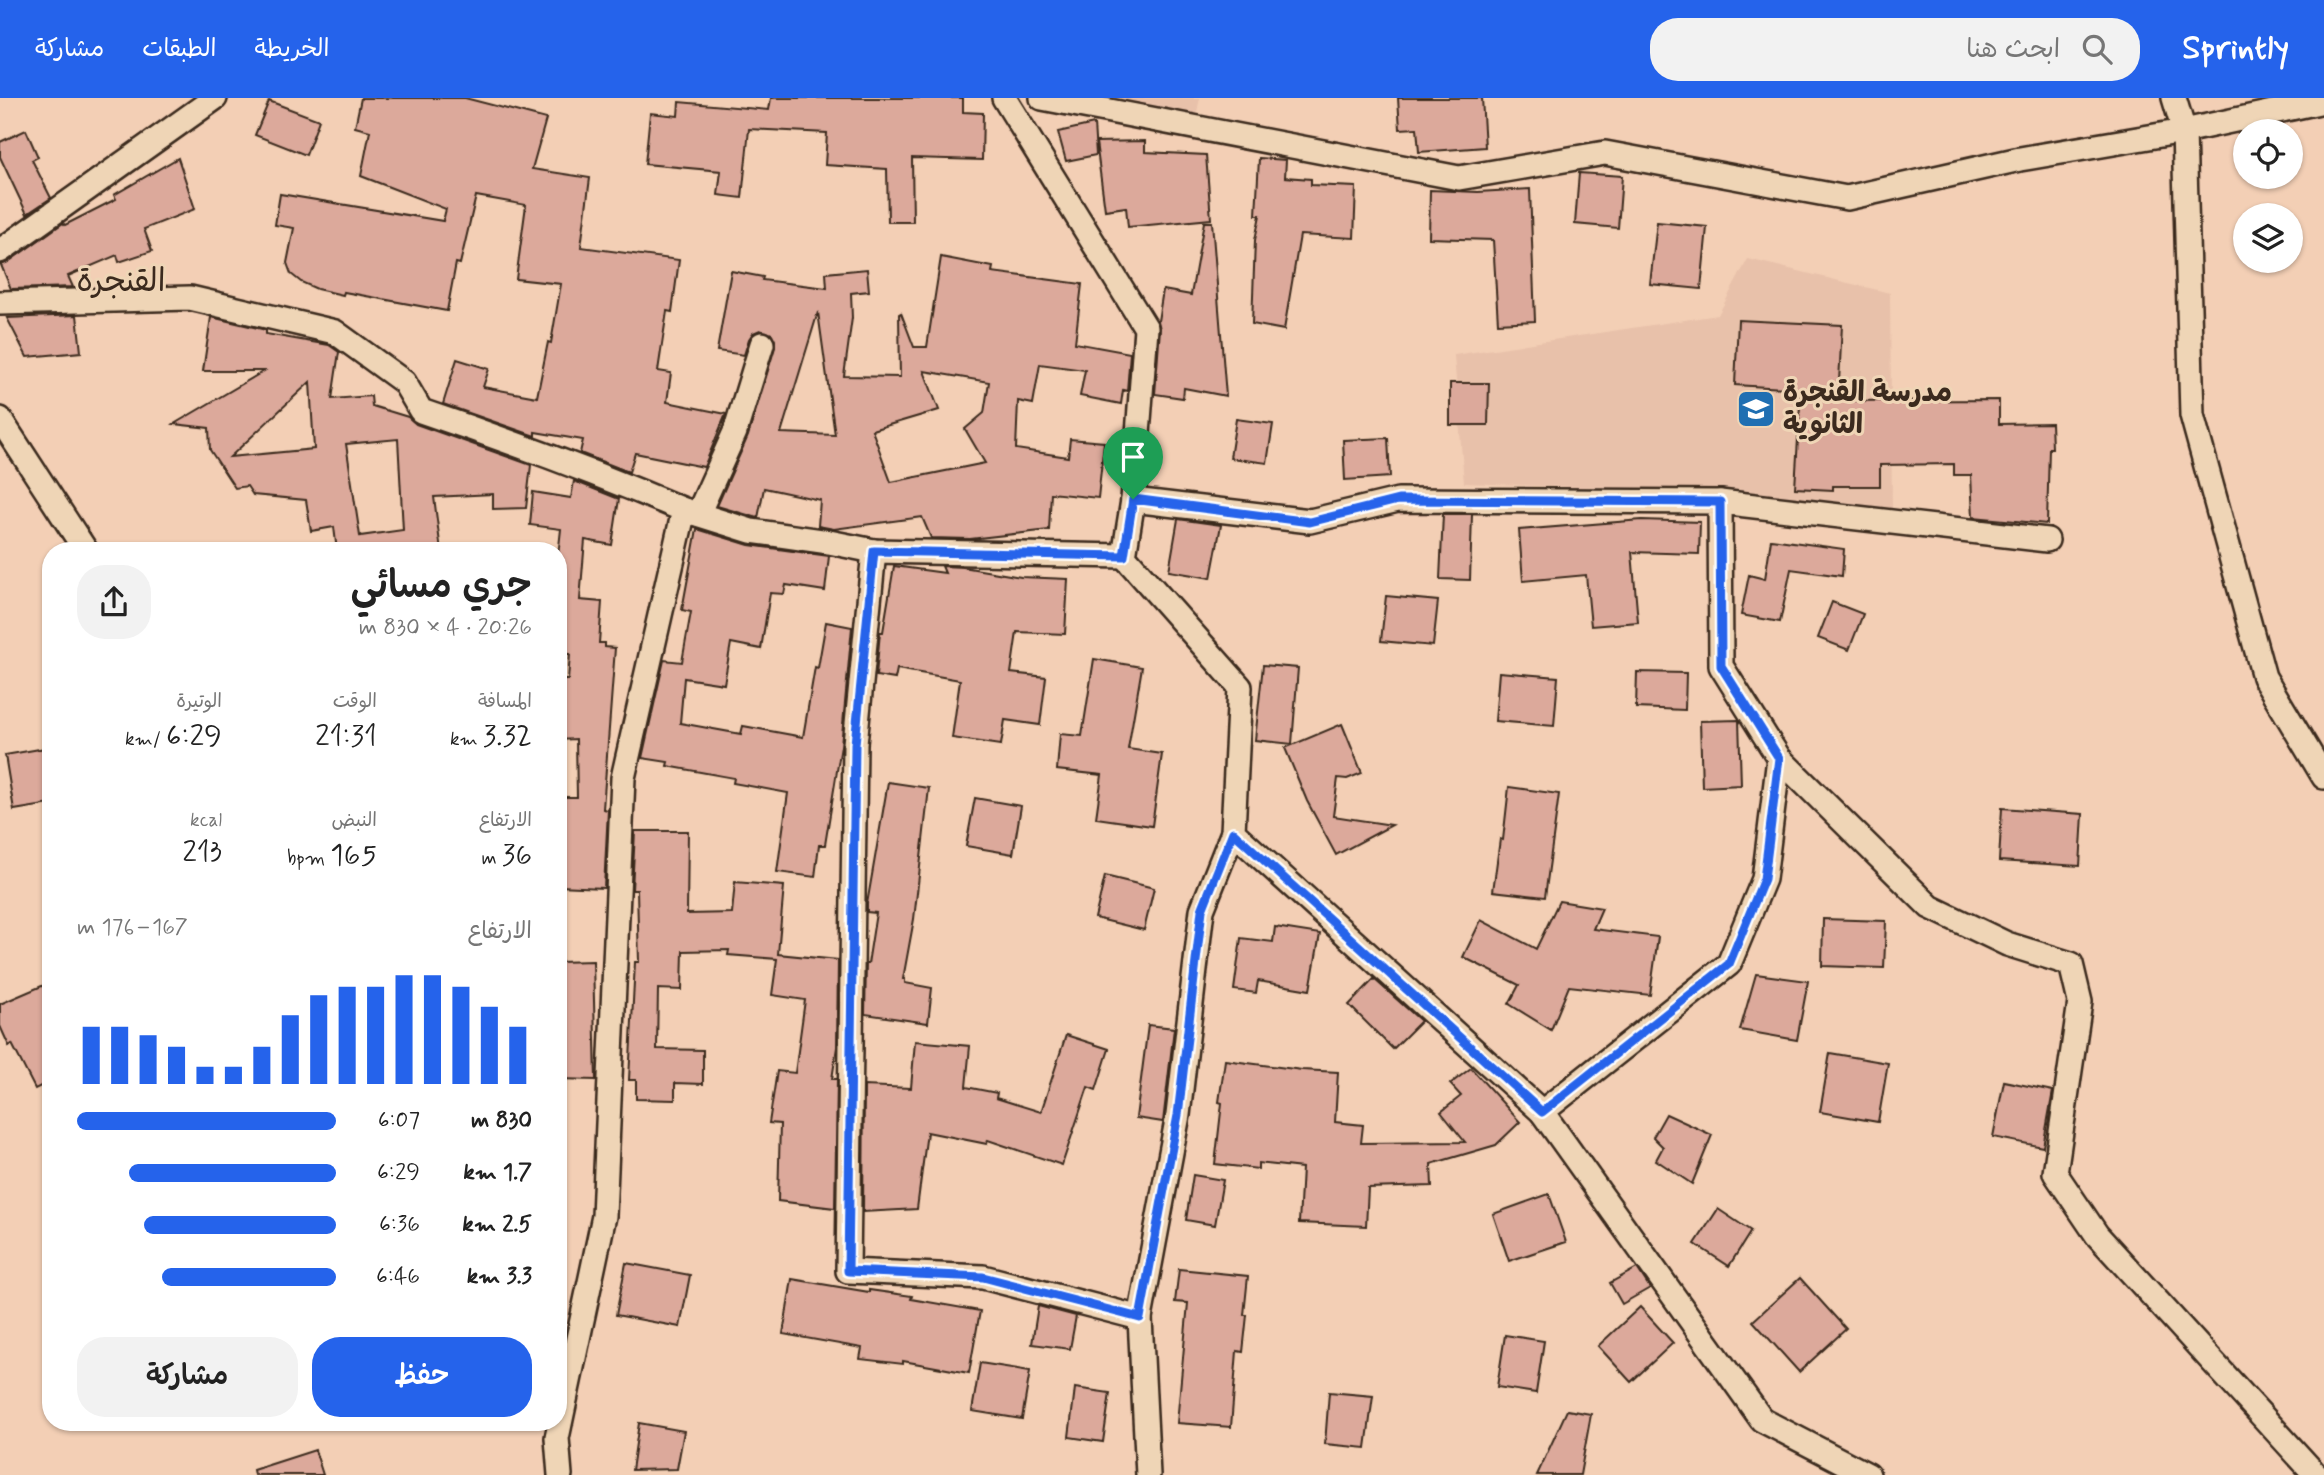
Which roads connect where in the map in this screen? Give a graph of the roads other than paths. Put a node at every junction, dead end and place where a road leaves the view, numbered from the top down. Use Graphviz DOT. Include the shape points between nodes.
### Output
graph roads {
  1 [pos="215,98"];
  2 [pos="1004,98"];
  3 [pos="1042,98"];
  4 [pos="2174,98"];
  5 [pos="2324,101"];
  6 [pos="2185,131"];
  7 [pos="0,251"];
  8 [pos="0,303"];
  9 [pos="762,344"];
  10 [pos="0,419"];
  11 [pos="1133,499"];
  12 [pos="1720,502"];
  13 [pos="691,512"];
  14 [pos="2047,540"];
  15 [pos="80,542"];
  16 [pos="874,551"];
  17 [pos="1124,556"];
  18 [pos="1779,758"];
  19 [pos="2324,777"];
  20 [pos="1233,832"];
  21 [pos="1542,1112"];
  22 [pos="1140,1318"];
  23 [pos="567,1391"];
  24 [pos="558,1431"];
  25 [pos="560,1475"];
  26 [pos="1148,1475"];
  27 [pos="1868,1475"];
  28 [pos="2316,1475"];
  1 -- 7 [label="street"];
  2 -- 11 [label="street" via="1146,328"];
  3 -- 6 [label="street" via="1459,178 1605,153 1847,198 2020,159"];
  4 -- 6 [label="street"];
  5 -- 6 [label="street"];
  6 -- 19 [label="street" via="2192,415 2264,677"];
  8 -- 13 [label="street" via="190,298 335,332 404,382 421,411"];
  9 -- 13 [label="street" via="735,432"];
  10 -- 15 [label="street"];
  11 -- 12 [label="street" via="1310,522 1398,500"];
  11 -- 17 [label="street"];
  12 -- 14 [label="street"];
  12 -- 18 [label="street" via="1721,666"];
  13 -- 16 [label="street" via="751,531"];
  13 -- 23 [label="street" via="623,778 604,1216"];
  16 -- 17 [label="street"];
  16 -- 22 [label="street" via="855,744 848,1271 983,1277"];
  17 -- 20 [label="street" via="1240,687"];
  18 -- 21 [label="street" via="1764,879 1729,964"];
  18 -- 28 [label="street" via="1930,907 2007,944 2071,964 2080,1002 2054,1173 2097,1235"];
  20 -- 21 [label="street"];
  20 -- 22 [label="street" via="1202,910 1178,1115"];
  21 -- 27 [label="street" via="1762,1420"];
  22 -- 26 [label="street"];
  24 -- 25 [label="street"];
}
